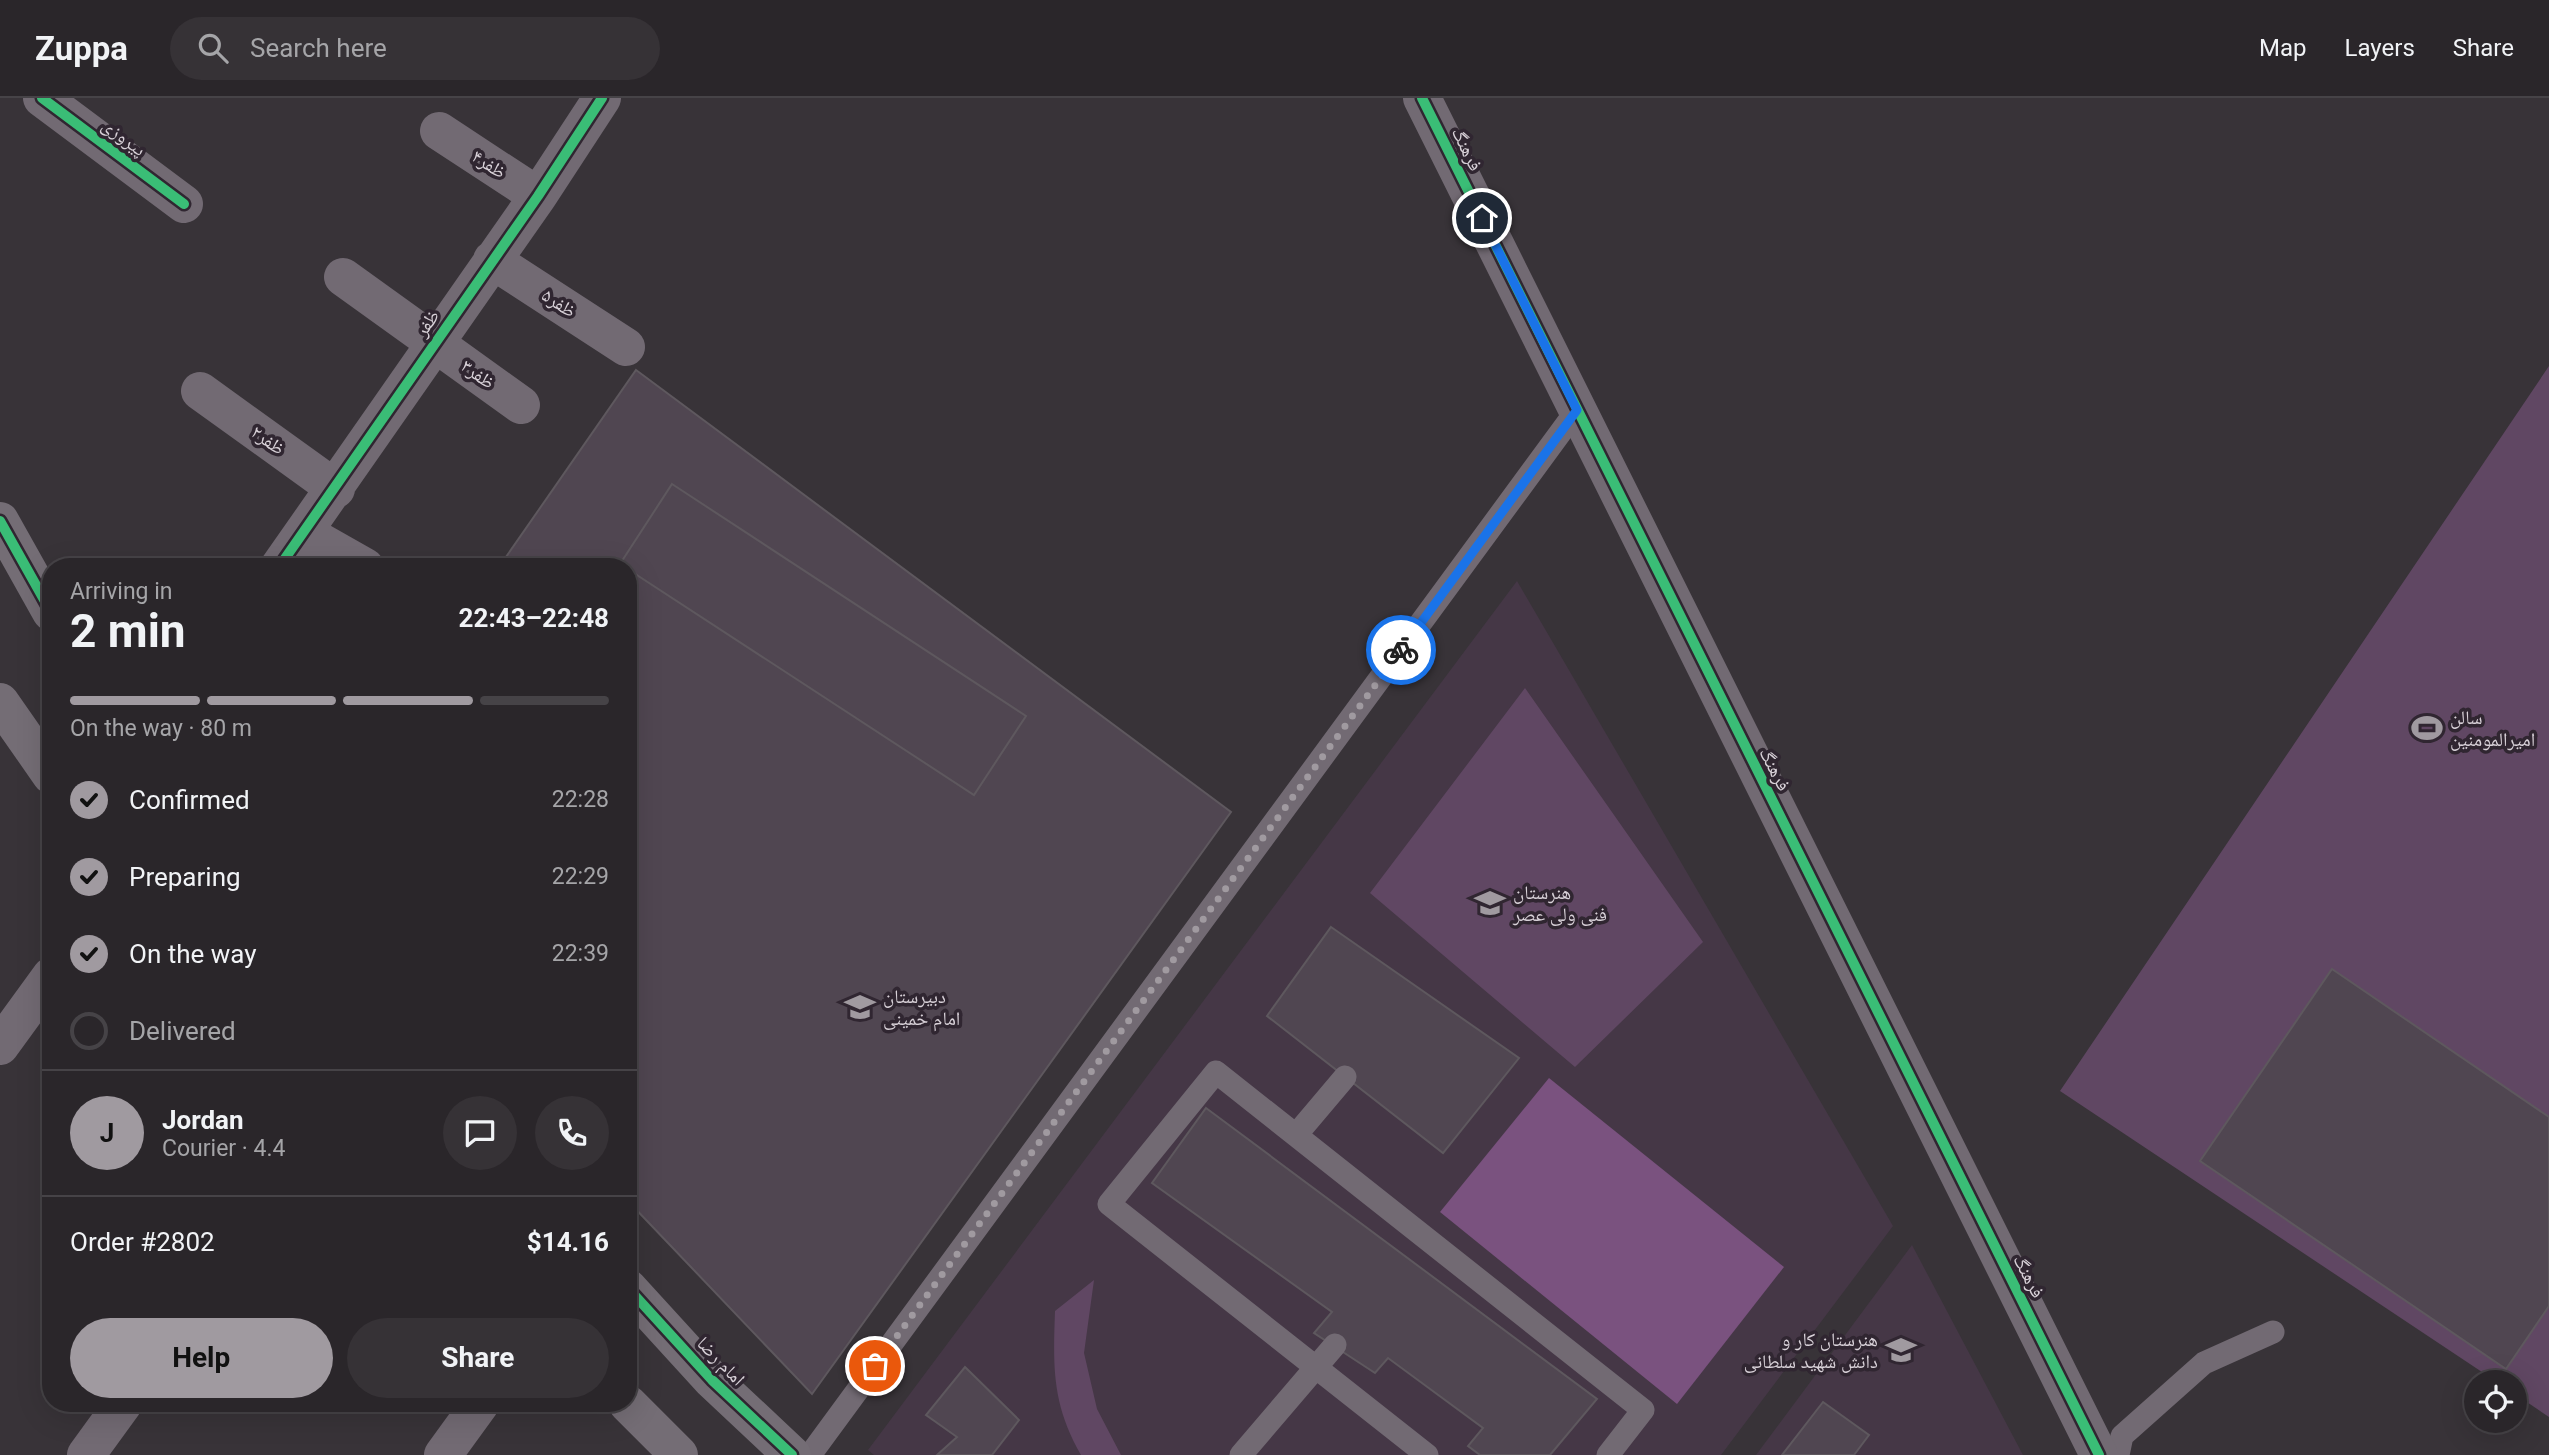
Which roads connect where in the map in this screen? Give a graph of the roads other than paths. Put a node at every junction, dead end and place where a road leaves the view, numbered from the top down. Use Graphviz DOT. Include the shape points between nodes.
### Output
graph roads {
  1 [pos="42,98"];
  2 [pos="603,98"];
  3 [pos="1422,98"];
  4 [pos="439,131"];
  5 [pos="538,196"];
  6 [pos="184,204"];
  7 [pos="492,260"];
  8 [pos="342,277"];
  9 [pos="435,343"];
  10 [pos="626,347"];
  11 [pos="200,391"];
  12 [pos="521,405"];
  13 [pos="1577,410"];
  14 [pos="336,489"];
  15 [pos="0,521"];
  16 [pos="305,533"];
  17 [pos="286,558"];
  18 [pos="349,558"];
  19 [pos="42,596"];
  20 [pos="0,702"];
  21 [pos="42,762"];
  22 [pos="42,988"];
  23 [pos="0,1046"];
  24 [pos="1345,1077"];
  25 [pos="1296,1135"];
  26 [pos="637,1298"];
  27 [pos="2273,1332"];
  28 [pos="1335,1345"];
  29 [pos="1317,1368"];
  30 [pos="117,1412"];
  31 [pos="475,1412"];
  32 [pos="636,1412"];
  33 [pos="86,1455"];
  34 [pos="443,1455"];
  35 [pos="679,1455"];
  36 [pos="792,1455"];
  37 [pos="810,1455"];
  38 [pos="1241,1455"];
  39 [pos="1427,1455"];
  40 [pos="1608,1455"];
  41 [pos="2099,1455"];
  42 [pos="2118,1455"];
  1 -- 6 [label="street, پیروزی"];
  2 -- 5 [label="street, ظفر"];
  3 -- 13 [label="street, فرهنگ"];
  4 -- 5 [label="street, ظفر۴"];
  5 -- 7 [label="street, ظفر"];
  7 -- 9 [label="street, ظفر"];
  7 -- 10 [label="street, ظفر۵"];
  8 -- 9 [label="street, ظفر۳"];
  9 -- 12 [label="street, ظفر۳"];
  9 -- 14 [label="street, ظفر"];
  11 -- 14 [label="street, ظفر۲"];
  13 -- 37 [label="lane"];
  13 -- 41 [label="street, فرهنگ"];
  14 -- 16 [label="street, ظفر"];
  15 -- 19 [label="street"];
  16 -- 17 [label="street, ظفر"];
  16 -- 18 [label="street"];
  20 -- 21 [label="street"];
  22 -- 23 [label="street"];
  24 -- 25 [label="lane"];
  25 -- 29 [label="lane" via="1216,1072 1110,1204"];
  25 -- 40 [label="lane" via="1643,1410"];
  26 -- 36 [label="street, امام رضا" via="712,1380"];
  27 -- 42 [label="lane" via="2204,1363 2122,1436"];
  28 -- 29 [label="lane"];
  29 -- 38 [label="lane"];
  29 -- 39 [label="lane"];
  30 -- 33 [label="street"];
  31 -- 34 [label="street"];
  32 -- 35 [label="street"];
}
